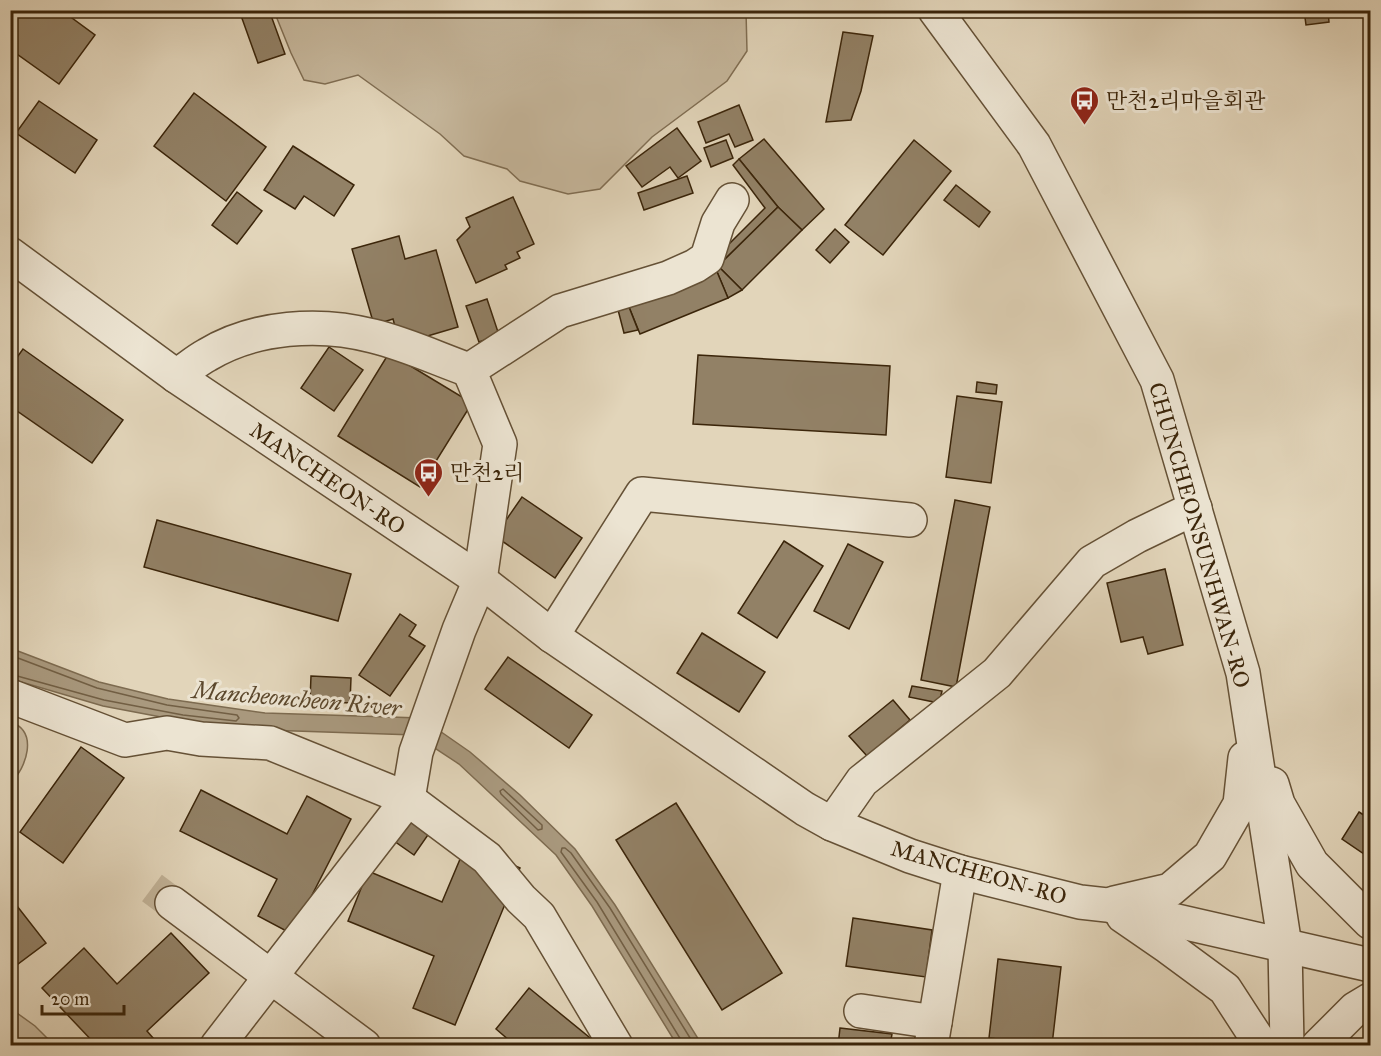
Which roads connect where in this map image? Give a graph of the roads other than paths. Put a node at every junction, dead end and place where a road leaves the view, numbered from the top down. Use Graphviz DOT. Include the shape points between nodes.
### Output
graph roads {
  1 [pos="935,10"];
  2 [pos="732,200"];
  3 [pos="10,254"];
  4 [pos="469,370"];
  5 [pos="176,376"];
  6 [pos="1195,508"];
  7 [pos="910,520"];
  8 [pos="480,580"];
  9 [pos="552,636"];
  10 [pos="10,696"];
  11 [pos="1250,719"];
  12 [pos="408,799"];
  13 [pos="832,824"];
  14 [pos="960,872"];
  15 [pos="172,903"];
  16 [pos="1107,905"];
  17 [pos="1371,922"];
  18 [pos="1285,946"];
  19 [pos="1371,965"];
  20 [pos="271,976"];
  21 [pos="1371,1000"];
  22 [pos="861,1011"];
  23 [pos="933,1034"];
  24 [pos="217,1046"];
  25 [pos="364,1046"];
  26 [pos="616,1046"];
  27 [pos="1262,1046"];
  28 [pos="1287,1046"];
  29 [pos="1318,1046"];
  1 -- 6 [label="street, CHUNCHEONSUNHWAN-RO" via="1034,145 1157,380"];
  2 -- 4 [label="street" via="718,223 707,258 695,266 668,278 560,310"];
  3 -- 5 [label="street, MANCHEON-RO"];
  4 -- 5 [label="street" via="375,336 317,328 247,338 209,354"];
  4 -- 8 [label="street" via="500,444"];
  5 -- 8 [label="street, MANCHEON-RO"];
  6 -- 11 [label="street, CHUNCHEONSUNHWAN-RO" via="1244,673"];
  6 -- 13 [label="street" via="1092,562 997,673 862,781"];
  7 -- 9 [label="street" via="642,494"];
  8 -- 9 [label="street, MANCHEON-RO"];
  8 -- 12 [label="street" via="416,752"];
  9 -- 13 [label="street, MANCHEON-RO" via="755,777"];
  10 -- 12 [label="street" via="124,740 167,733 270,743"];
  11 -- 16 [label="street" via="1240,804 1210,856 1170,890"];
  11 -- 17 [label="street" via="1278,804 1312,864"];
  11 -- 18 [label="street, CHUNCHEONSUNHWAN-RO"];
  12 -- 20 [label="street"];
  12 -- 26 [label="street" via="480,852 539,916"];
  13 -- 14 [label="street, MANCHEON-RO"];
  14 -- 16 [label="street, MANCHEON-RO"];
  14 -- 23 [label="street"];
  15 -- 20 [label="street"];
  16 -- 18 [label="street, MANCHEON-RO"];
  16 -- 27 [label="street" via="1225,989"];
  18 -- 19 [label="street, MANCHEON-RO"];
  18 -- 28 [label="street, CHUNCHEONSUNHWAN-RO"];
  20 -- 24 [label="street"];
  20 -- 25 [label="street"];
  21 -- 29 [label="street" via="1356,1009"];
  22 -- 23 [label="street"];
}
